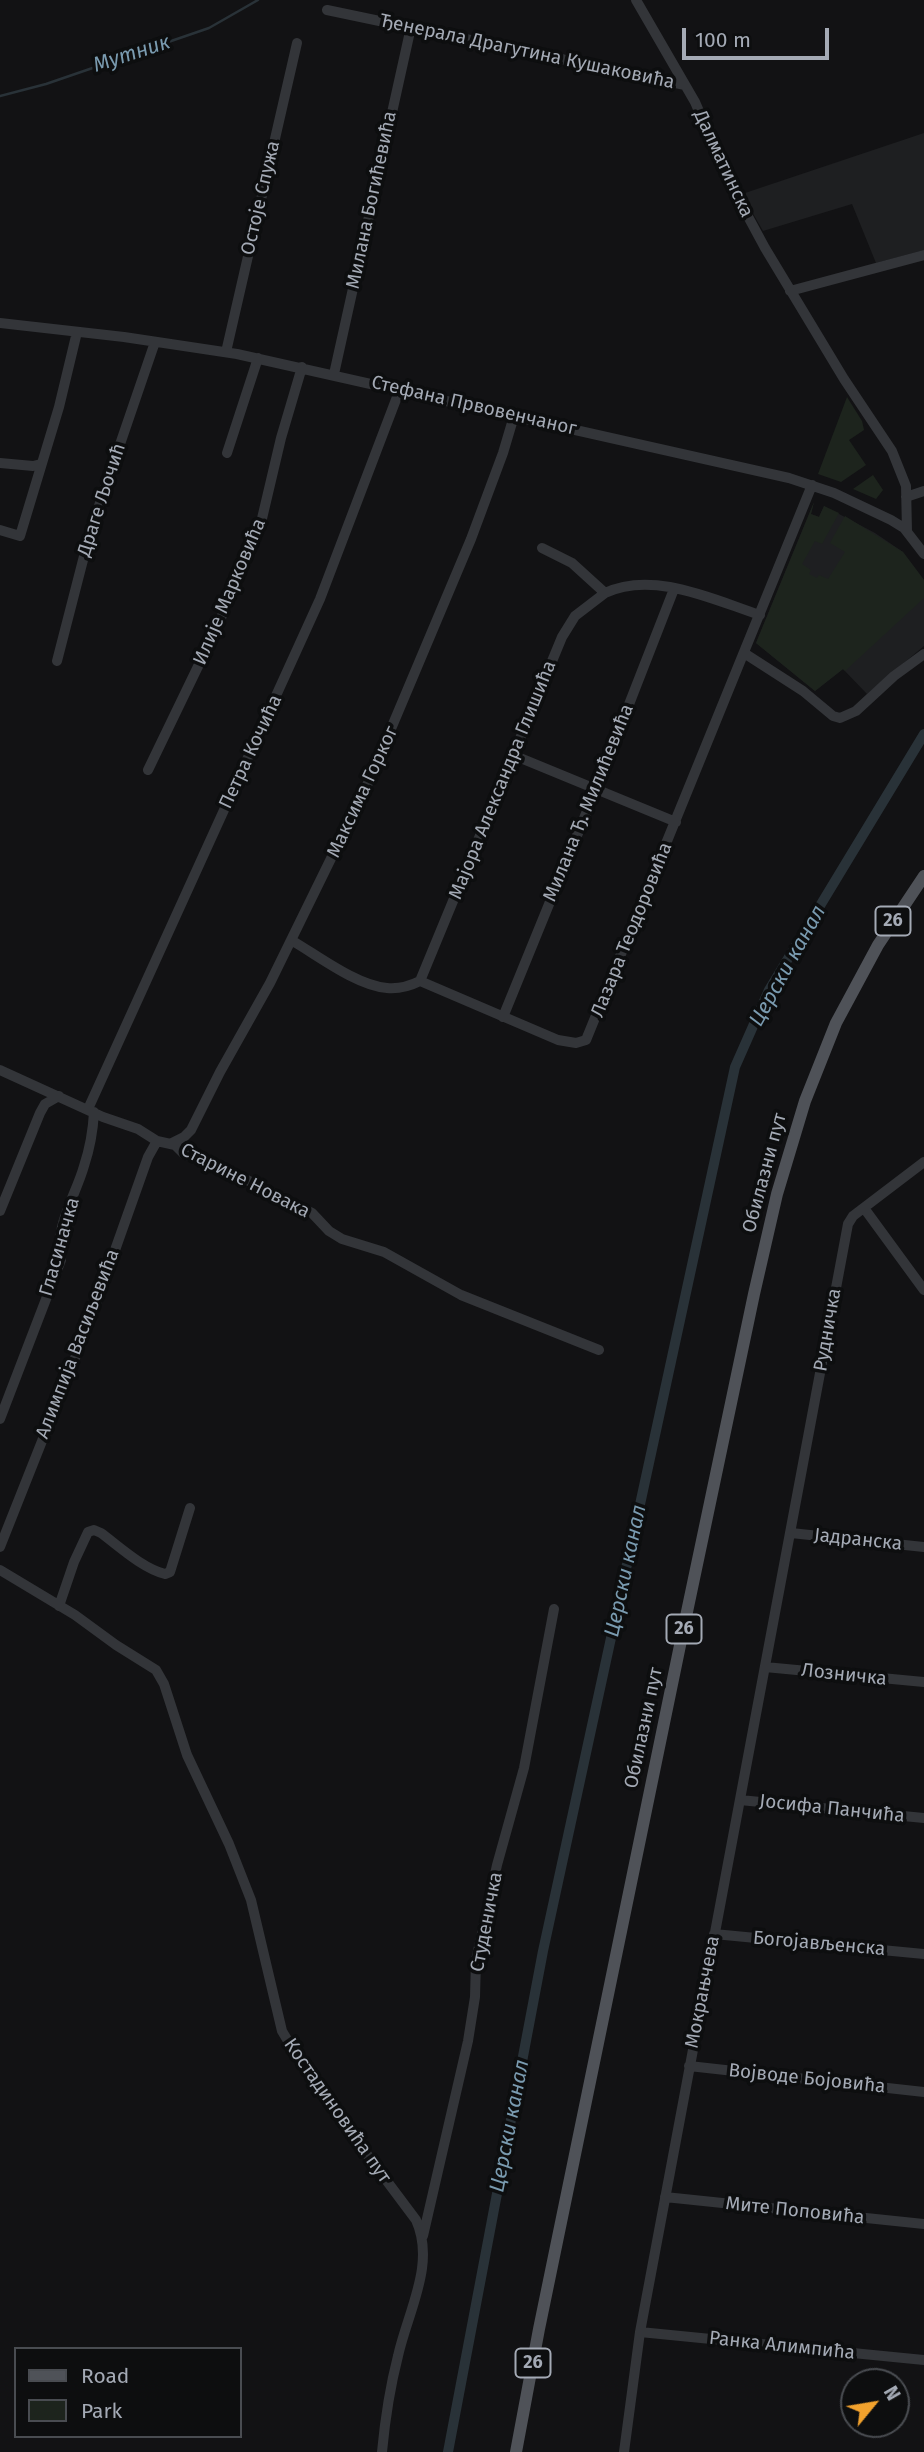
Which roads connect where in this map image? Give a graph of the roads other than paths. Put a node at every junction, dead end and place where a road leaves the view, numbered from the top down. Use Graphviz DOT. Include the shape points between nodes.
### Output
graph roads {
  1 [pos="636,0"];
  2 [pos="327,10"];
  3 [pos="411,27"];
  4 [pos="297,43"];
  5 [pos="685,85"];
  6 [pos="924,255"];
  7 [pos="790,291"];
  8 [pos="0,323"];
  9 [pos="77,332"];
  10 [pos="155,342"];
  11 [pos="226,352"];
  12 [pos="258,358"];
  13 [pos="302,367"];
  14 [pos="334,374"];
  15 [pos="400,389"];
  16 [pos="514,416"];
  17 [pos="227,453"];
  18 [pos="0,464"];
  19 [pos="41,464"];
  20 [pos="812,485"];
  21 [pos="924,491"];
  22 [pos="906,497"];
  23 [pos="0,530"];
  24 [pos="907,531"];
  25 [pos="542,548"];
  26 [pos="924,554"];
  27 [pos="674,589"];
  28 [pos="605,593"];
  29 [pos="760,615"];
  30 [pos="744,653"];
  31 [pos="924,654"];
  32 [pos="57,661"];
  33 [pos="513,755"];
  34 [pos="148,770"];
  35 [pos="596,789"];
  36 [pos="676,822"];
  37 [pos="924,876"];
  38 [pos="291,940"];
  39 [pos="420,981"];
  40 [pos="503,1017"];
  41 [pos="0,1070"];
  42 [pos="59,1096"];
  43 [pos="91,1111"];
  44 [pos="157,1141"];
  45 [pos="170,1144"];
  46 [pos="924,1162"];
  47 [pos="864,1208"];
  48 [pos="0,1211"];
  49 [pos="924,1290"];
  50 [pos="599,1350"];
  51 [pos="0,1419"];
  52 [pos="190,1508"];
  53 [pos="791,1533"];
  54 [pos="0,1547"];
  55 [pos="924,1547"];
  56 [pos="0,1570"];
  57 [pos="59,1606"];
  58 [pos="554,1609"];
  59 [pos="765,1667"];
  60 [pos="924,1682"];
  61 [pos="740,1800"];
  62 [pos="924,1818"];
  63 [pos="714,1934"];
  64 [pos="924,1954"];
  65 [pos="689,2066"];
  66 [pos="924,2092"];
  67 [pos="665,2197"];
  68 [pos="924,2224"];
  69 [pos="424,2236"];
  70 [pos="640,2332"];
  71 [pos="924,2360"];
  72 [pos="382,2452"];
  73 [pos="516,2452"];
  74 [pos="624,2452"];
  1 -- 5 [label="street, Далматинска"];
  2 -- 3 [label="street, Ђенерала Драгутина Кушаковића"];
  3 -- 5 [label="street, Ђенерала Драгутина Кушаковића"];
  3 -- 14 [label="street, Милана Богићевића"];
  4 -- 11 [label="street, Остоје Спужа"];
  5 -- 7 [label="street, Далматинска" via="735,192"];
  6 -- 7 [label="street"];
  7 -- 22 [label="street, Далматинска" via="892,451"];
  8 -- 9 [label="street, Стефана Првовенчаног"];
  9 -- 10 [label="street, Стефана Првовенчаног"];
  9 -- 19 [label="street"];
  10 -- 11 [label="street, Стефана Првовенчаног"];
  10 -- 32 [label="street, Драге Љочић" via="91,529"];
  11 -- 12 [label="street, Стефана Првовенчаног"];
  12 -- 13 [label="street, Стефана Првовенчаног"];
  12 -- 17 [label="street"];
  13 -- 14 [label="street, Стефана Првовенчаног"];
  13 -- 34 [label="street, Илије Марковића" via="260,527"];
  14 -- 15 [label="street, Стефана Првовенчаног"];
  15 -- 16 [label="street, Стефана Првовенчаног"];
  15 -- 43 [label="street, Петра Кочића" via="320,599"];
  16 -- 20 [label="street, Стефана Првовенчаног"];
  16 -- 38 [label="street, Максима Горког" via="490,489 413,681"];
  18 -- 19 [label="street"];
  19 -- 23 [label="street" via="20,536"];
  20 -- 24 [label="street, Стефана Првовенчаног"];
  20 -- 29 [label="street, Лазара Теодоровића"];
  21 -- 22 [label="street"];
  22 -- 24 [label="street, Далматинска"];
  24 -- 26 [label="street, Стефана Првовенчаног"];
  25 -- 28 [label="street" via="572,563"];
  27 -- 28 [label="street" via="629,586"];
  27 -- 29 [label="street"];
  27 -- 35 [label="street, Милана Ђ. Милићевића"];
  28 -- 33 [label="street, Мајора Александра Глишића" via="575,616 562,637"];
  29 -- 30 [label="street, Лазара Теодоровића"];
  30 -- 31 [label="street" via="840,719"];
  30 -- 36 [label="street, Лазара Теодоровића"];
  33 -- 35 [label="street"];
  33 -- 39 [label="street, Мајора Александра Глишића"];
  35 -- 36 [label="street"];
  35 -- 40 [label="street, Милана Ђ. Милићевића"];
  36 -- 40 [label="street, Лазара Теодоровића" via="586,1040 576,1044 558,1040"];
  37 -- 73 [label="main road, Обилазни пут / 26" via="878,945 836,1023 804,1101 777,1194"];
  38 -- 39 [label="street" via="380,987 399,988"];
  38 -- 45 [label="street, Максима Горког" via="191,1130"];
  39 -- 40 [label="street, Лазара Теодоровића"];
  41 -- 42 [label="street, Старине Новака"];
  42 -- 43 [label="street, Старине Новака"];
  42 -- 48 [label="street" via="44,1104"];
  43 -- 44 [label="street, Старине Новака"];
  43 -- 51 [label="street, Гласиначка" via="92,1137 59,1238 61,1260"];
  44 -- 45 [label="street, Старине Новака"];
  44 -- 54 [label="street, Алимпија Васиљевића"];
  45 -- 50 [label="street, Старине Новака" via="312,1213 342,1239 384,1252 461,1295"];
  46 -- 47 [label="street, Рудничка"];
  47 -- 49 [label="street"];
  47 -- 53 [label="street, Рудничка" via="848,1224"];
  52 -- 57 [label="street" via="170,1572 165,1574 101,1533 88,1532"];
  53 -- 55 [label="street, Јадранска"];
  53 -- 59 [label="street, Мокрањчева"];
  56 -- 57 [label="street, Костадиновића пут"];
  57 -- 69 [label="street, Костадиновића пут" via="156,1670 187,1755 251,1900 282,2031 312,2081 411,2212"];
  58 -- 69 [label="street, Студеничка" via="524,1768 476,1960 468,2042"];
  59 -- 60 [label="street, Лозничка"];
  59 -- 61 [label="street, Мокрањчева"];
  61 -- 62 [label="street, Јосифа Панчића"];
  61 -- 63 [label="street, Мокрањчева"];
  63 -- 64 [label="street, Богојављенска"];
  63 -- 65 [label="street, Мокрањчева"];
  65 -- 66 [label="street, Војводе Бојовића"];
  65 -- 67 [label="street, Мокрањчева"];
  67 -- 68 [label="street, Мите Поповића"];
  67 -- 70 [label="street, Мокрањчева"];
  69 -- 72 [label="street" via="421,2276 398,2352"];
  70 -- 71 [label="street, Ранка Алимпића"];
  70 -- 74 [label="street, Мокрањчева"];
}
